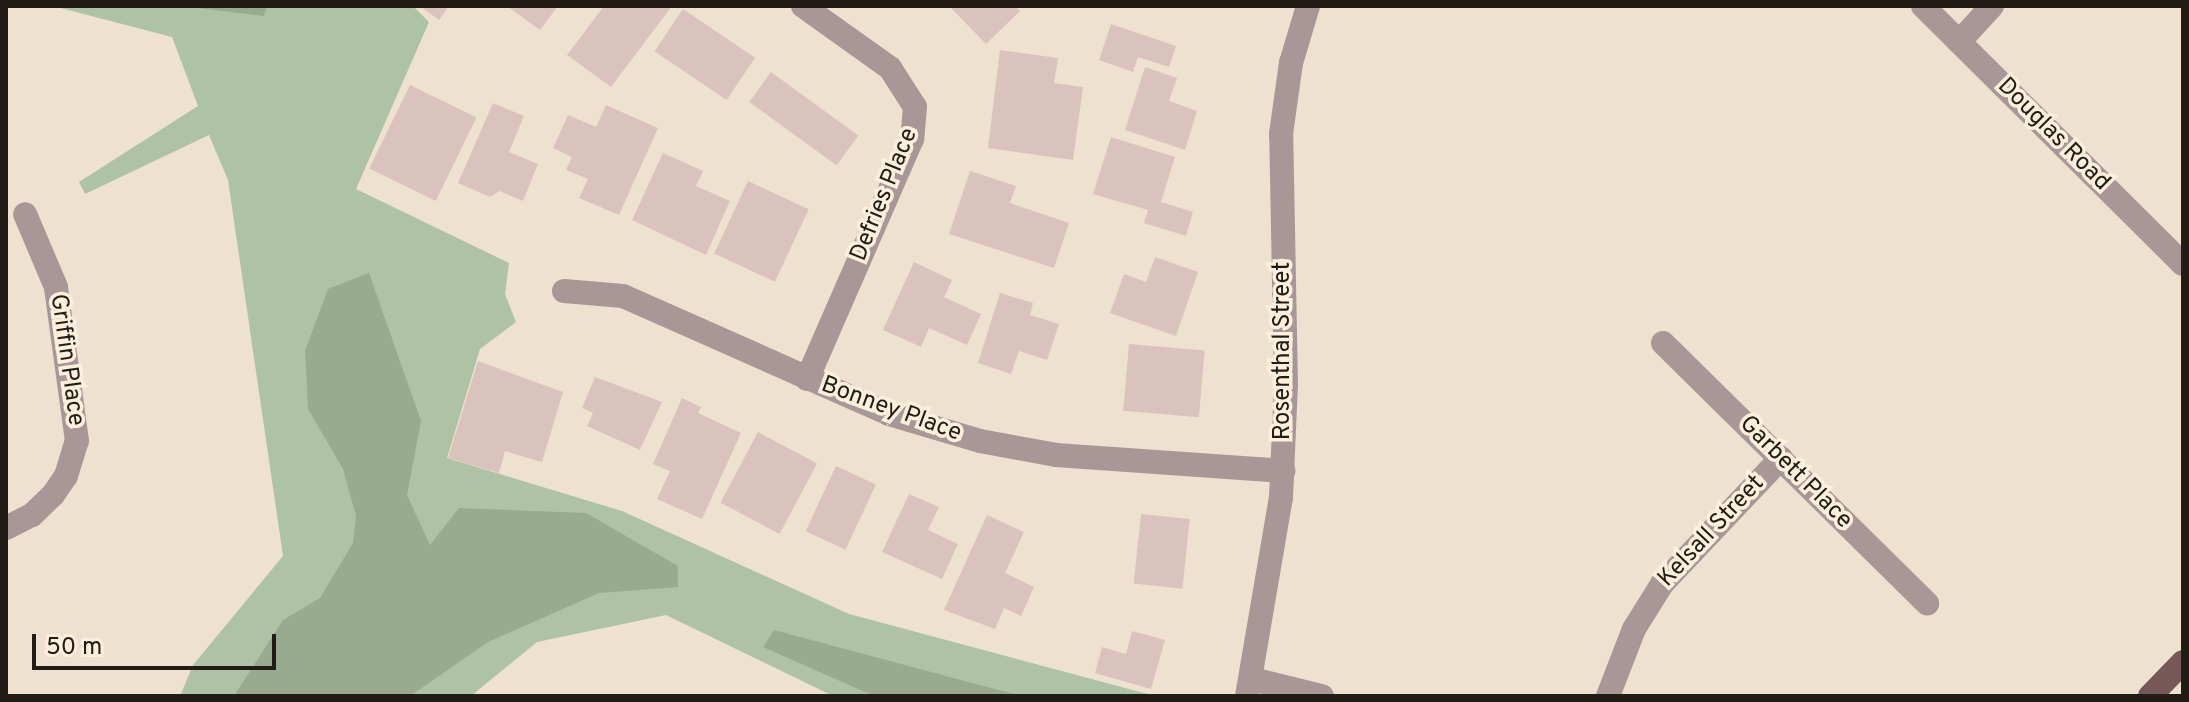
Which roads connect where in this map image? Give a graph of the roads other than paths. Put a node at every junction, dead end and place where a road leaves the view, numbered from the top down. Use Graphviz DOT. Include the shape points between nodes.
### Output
graph roads {
  1 [pos="803,6"];
  2 [pos="1308,6"];
  3 [pos="1923,6"];
  4 [pos="1992,6"];
  5 [pos="1959,42"];
  6 [pos="25,214"];
  7 [pos="2183,264"];
  8 [pos="564,291"];
  9 [pos="1663,343"];
  10 [pos="807,379"];
  11 [pos="1781,458"];
  12 [pos="1283,471"];
  13 [pos="6,528"];
  14 [pos="1927,603"];
  15 [pos="2183,662"];
  16 [pos="1249,688"];
  17 [pos="1322,696"];
  18 [pos="1608,696"];
  19 [pos="2150,696"];
  1 -- 10 [label="street, Defries Place" via="890,68 915,107 912,139"];
  2 -- 12 [label="street, Rosenthal Street" via="1291,63 1281,134"];
  3 -- 5 [label="street, Douglas Road"];
  4 -- 5 [label="street"];
  5 -- 7 [label="street, Douglas Road"];
  6 -- 13 [label="street, Griffin Place" via="56,287 77,441 66,476 53,495 32,515"];
  8 -- 10 [label="street, Bonney Place" via="623,296"];
  9 -- 11 [label="street, Garbett Place"];
  10 -- 12 [label="street, Bonney Place" via="889,414 995,444 1056,455"];
  11 -- 14 [label="street, Garbett Place"];
  11 -- 18 [label="street, Kelsall Street" via="1662,584 1634,629"];
  12 -- 16 [label="street, Rosenthal Street" via="1277,539"];
  15 -- 19 [label="main road"];
  16 -- 17 [label="street"];
}
